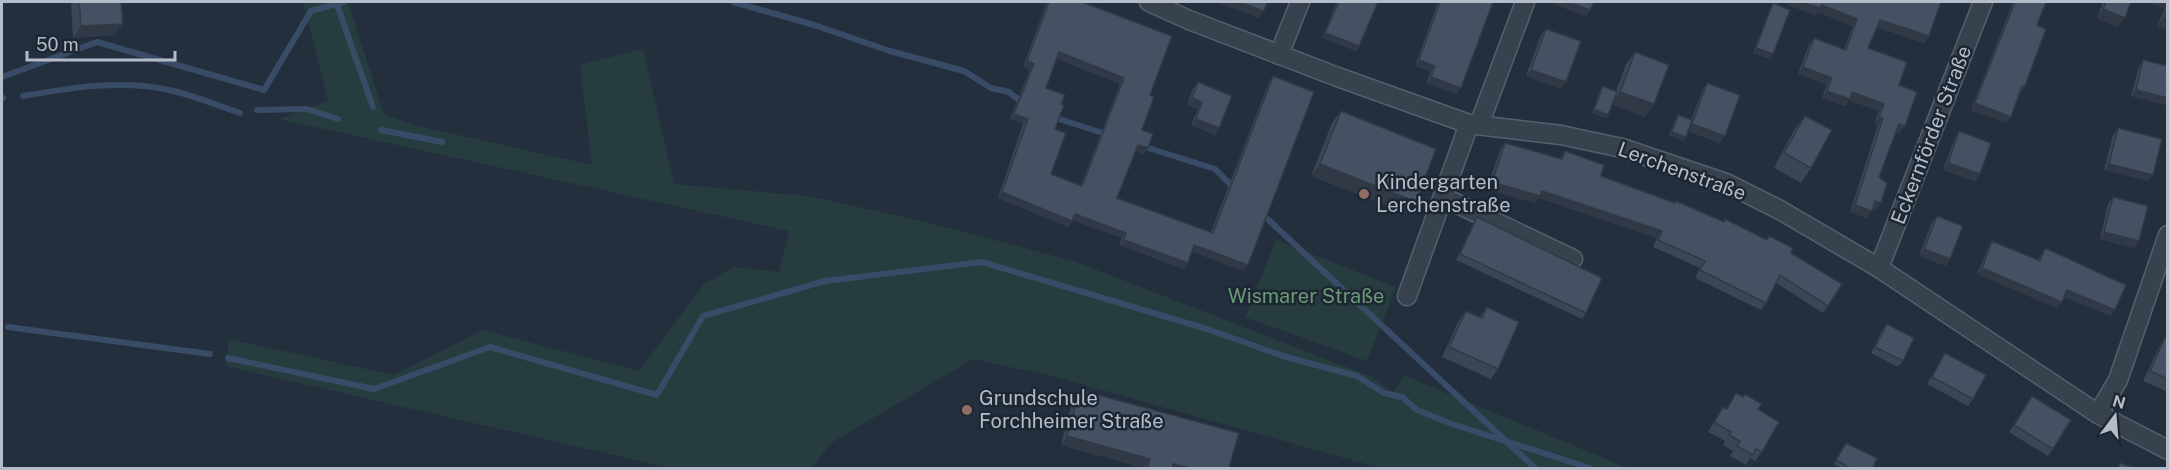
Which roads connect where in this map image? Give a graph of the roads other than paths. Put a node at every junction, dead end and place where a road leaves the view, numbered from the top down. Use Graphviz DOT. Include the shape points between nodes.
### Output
graph roads {
  1 [pos="1149,2"];
  2 [pos="1300,2"];
  3 [pos="1525,2"];
  4 [pos="1983,2"];
  5 [pos="1279,55"];
  6 [pos="1474,124"];
  7 [pos="1443,197"];
  8 [pos="2168,235"];
  9 [pos="1574,259"];
  10 [pos="1879,268"];
  11 [pos="1407,296"];
  12 [pos="2098,414"];
  13 [pos="2168,450"];
  1 -- 5 [label="street, Lerchenstraße"];
  2 -- 5 [label="street"];
  3 -- 6 [label="street"];
  4 -- 10 [label="street, Eckernförder Straße"];
  5 -- 6 [label="street, Lerchenstraße"];
  6 -- 7 [label="street"];
  6 -- 10 [label="street, Lerchenstraße" via="1561,135 1662,160 1726,183"];
  7 -- 9 [label="street"];
  7 -- 11 [label="street"];
  8 -- 12 [label="street" via="2118,380"];
  10 -- 12 [label="street, Lerchenstraße"];
  12 -- 13 [label="street, Lerchenstraße"];
}
